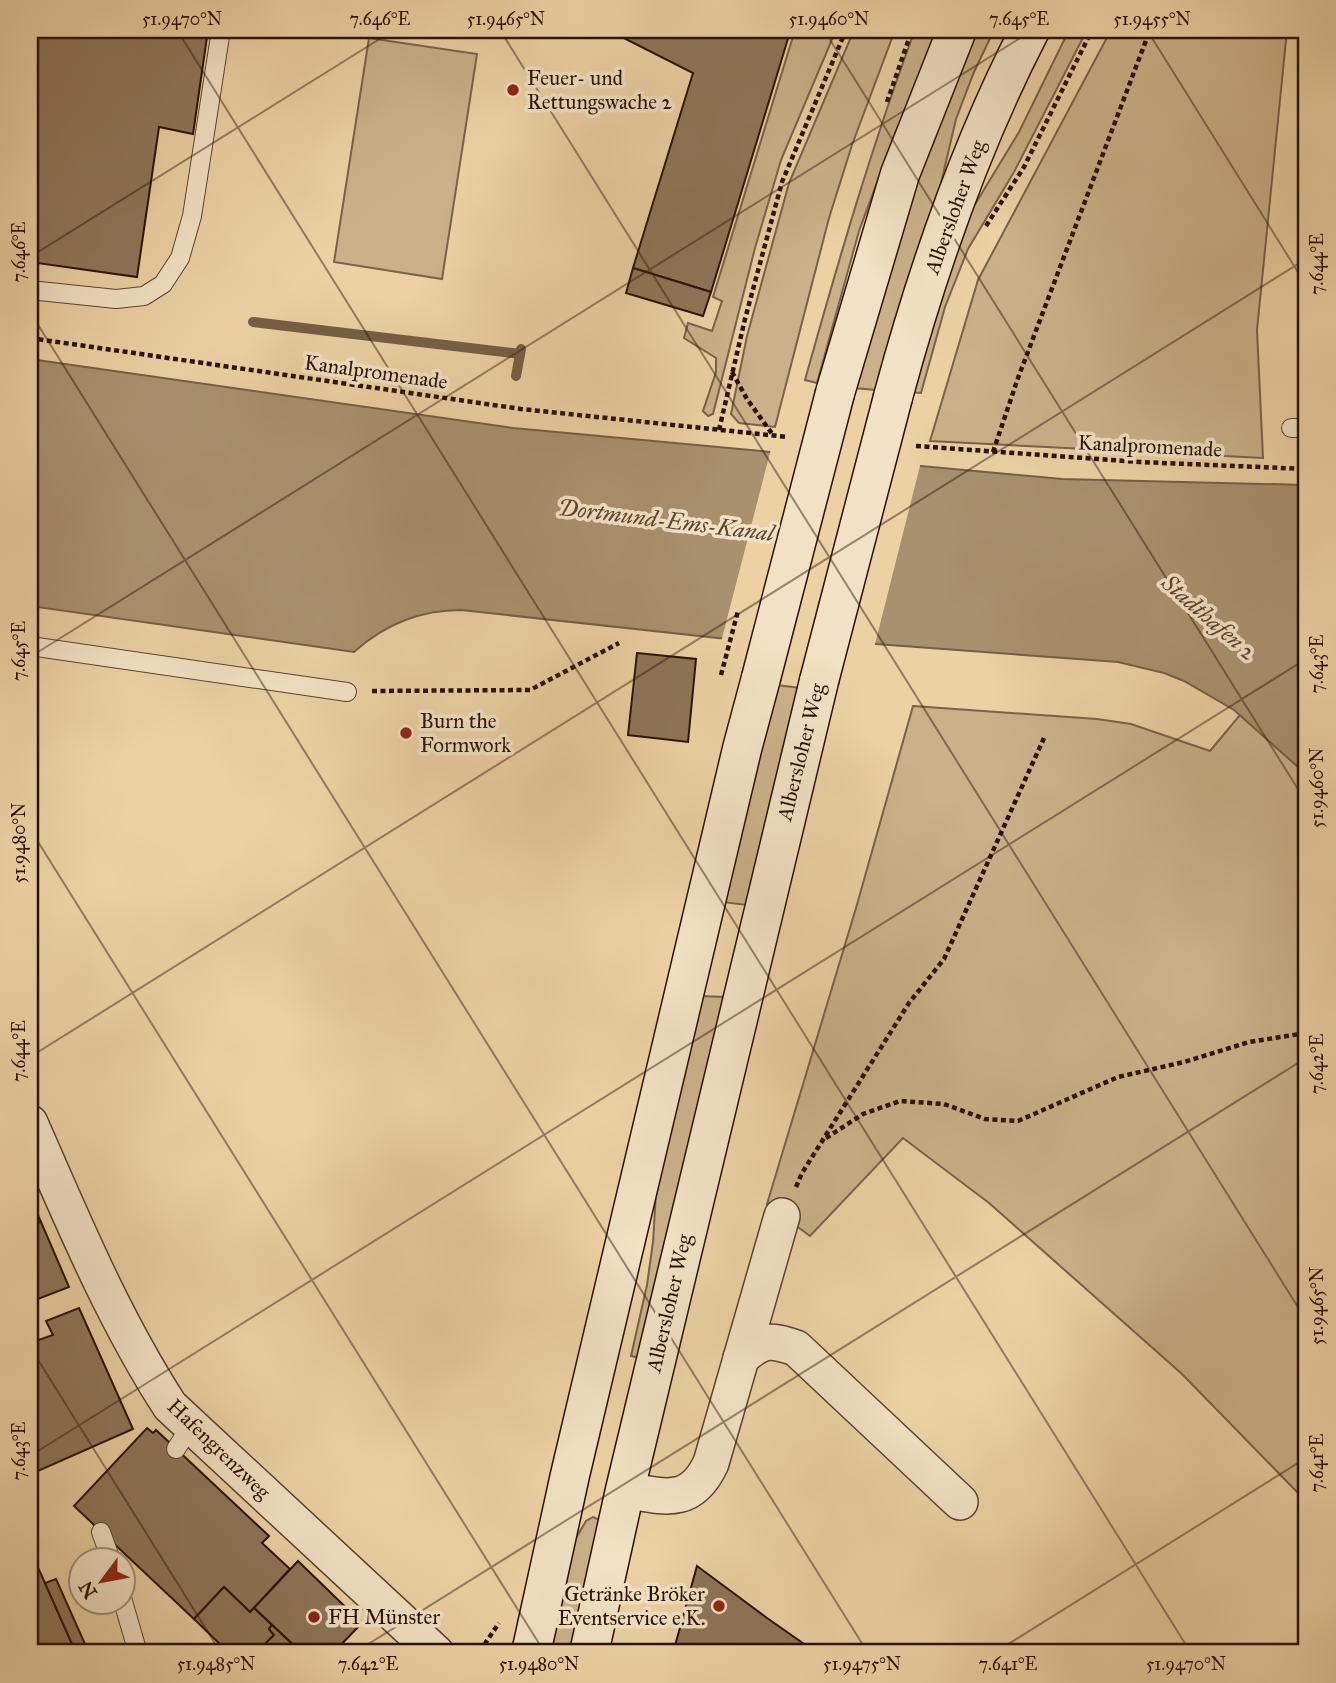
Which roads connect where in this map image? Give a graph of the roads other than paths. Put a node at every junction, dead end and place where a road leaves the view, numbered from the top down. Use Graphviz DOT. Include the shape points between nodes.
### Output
graph roads {
  1 [pos="221,30"];
  2 [pos="957,30"];
  3 [pos="1030,30"];
  4 [pos="30,290"];
  5 [pos="30,646"];
  6 [pos="346,692"];
  7 [pos="30,1123"];
  8 [pos="782,1216"];
  9 [pos="741,1358"];
  10 [pos="570,1475"];
  11 [pos="625,1490"];
  12 [pos="960,1502"];
  13 [pos="102,1532"];
  14 [pos="106,1546"];
  15 [pos="127,1616"];
  16 [pos="138,1653"];
  17 [pos="436,1653"];
  18 [pos="531,1653"];
  19 [pos="589,1653"];
  1 -- 4 [label="lane" via="192,216 180,258 163,284 144,296 116,299"];
  2 -- 10 [label="main road, bridge" via="900,174 835,393 742,749"];
  3 -- 11 [label="main road, Albersloher Weg, bridge" via="948,217 907,345 819,681"];
  5 -- 6 [label="lane"];
  7 -- 17 [label="street, Hafengrenzweg" via="80,1238 184,1438"];
  8 -- 9 [label="street"];
  9 -- 11 [label="street" via="702,1481 684,1495"];
  9 -- 12 [label="street" via="757,1344 774,1340 796,1349"];
  10 -- 11 [label="main road"];
  10 -- 18 [label="main road"];
  11 -- 19 [label="main road, Albersloher Weg"];
  13 -- 14 [label="lane"];
  15 -- 16 [label="lane"];
}
